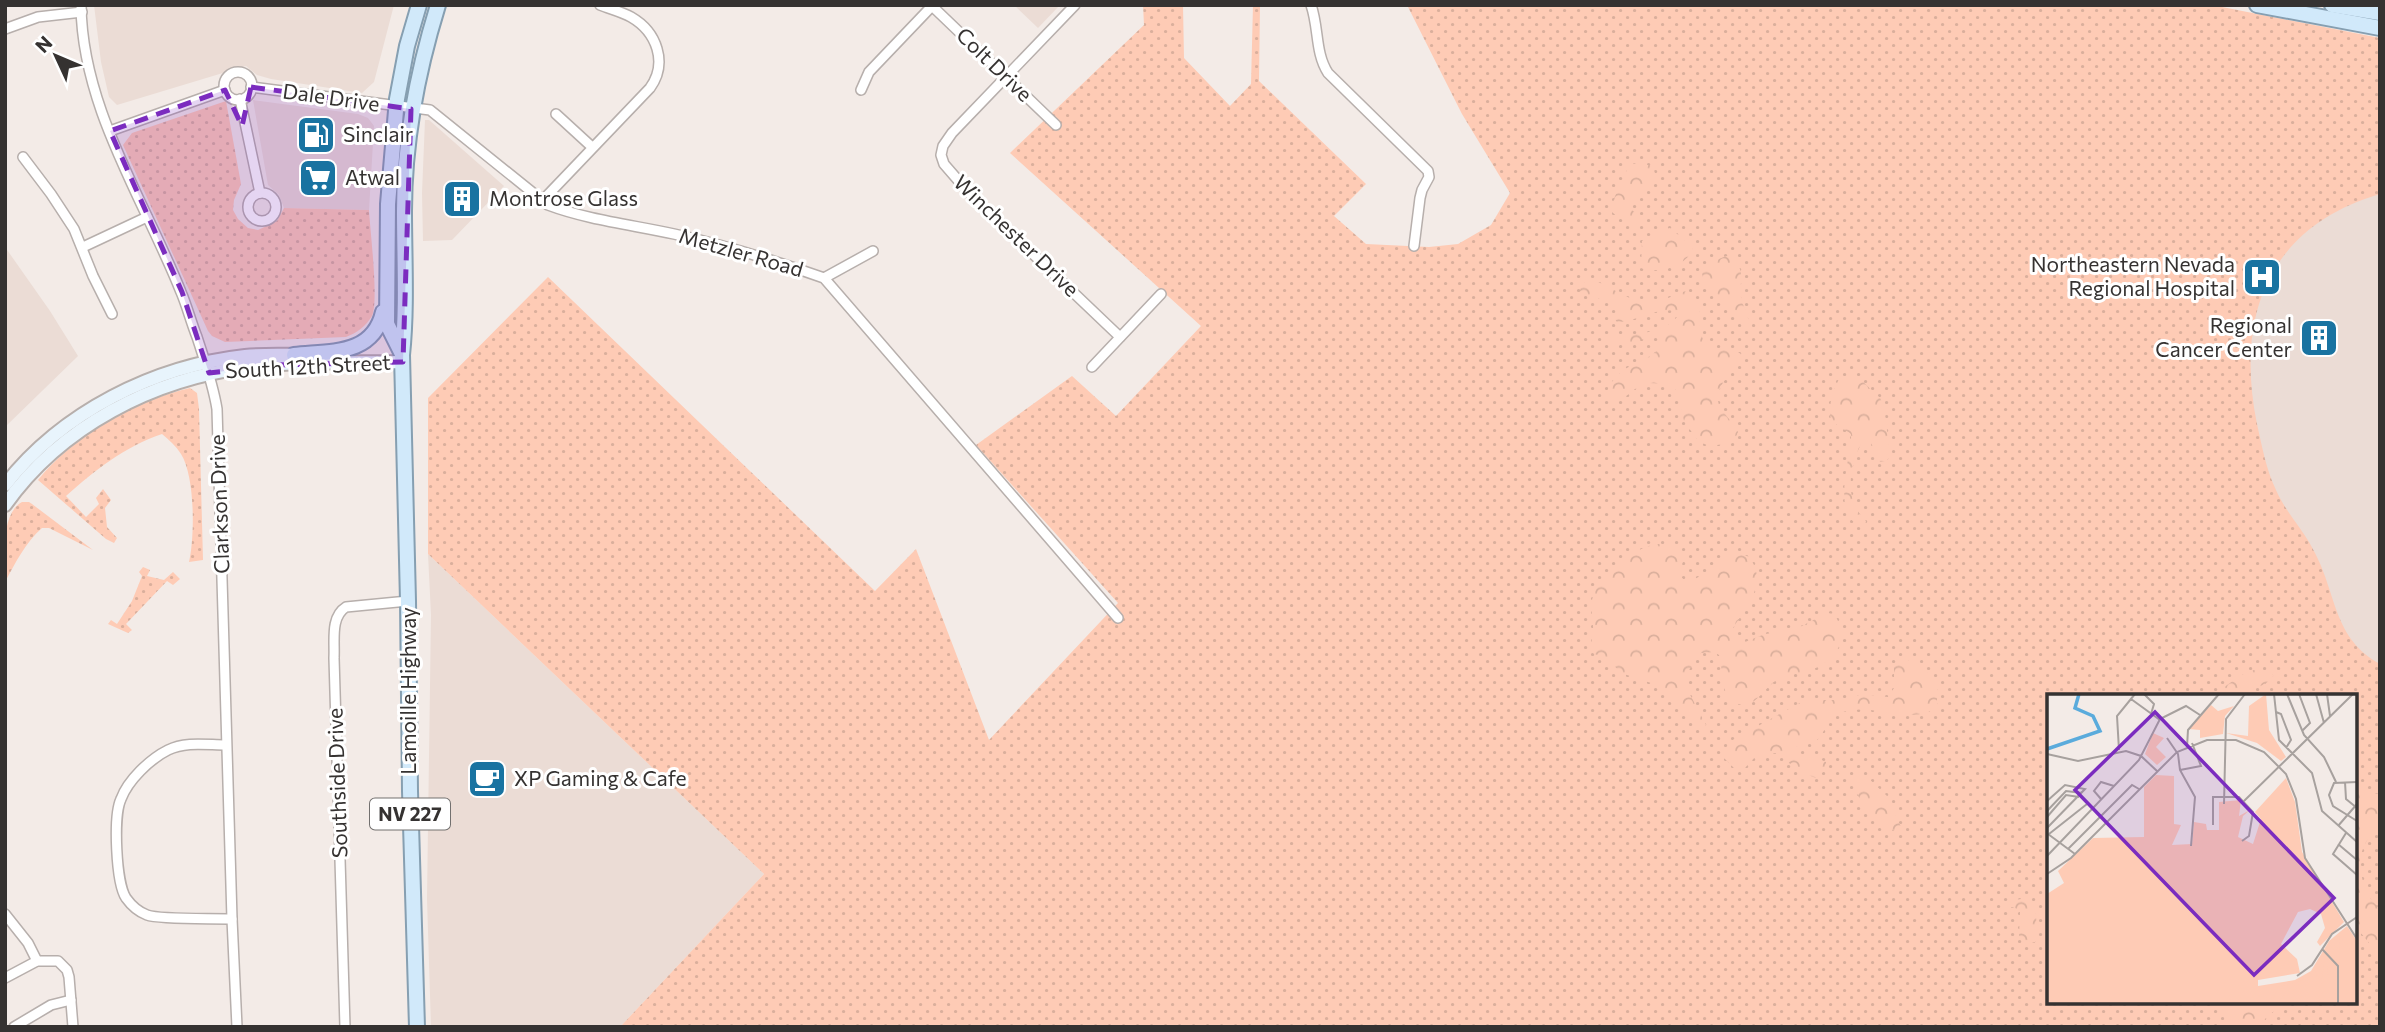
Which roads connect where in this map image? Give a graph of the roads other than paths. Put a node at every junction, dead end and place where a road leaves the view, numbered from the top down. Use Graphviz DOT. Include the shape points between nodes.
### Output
graph roads {
  1 [pos="419,5"];
  2 [pos="438,5"];
  3 [pos="600,5"];
  4 [pos="1075,5"];
  5 [pos="1311,5"];
  6 [pos="2257,5"];
  7 [pos="2332,5"];
  8 [pos="932,6"];
  9 [pos="82,9"];
  10 [pos="2380,13"];
  11 [pos="2380,28"];
  12 [pos="5,29"];
  13 [pos="1007,77"];
  14 [pos="251,87"];
  15 [pos="225,90"];
  16 [pos="861,90"];
  17 [pos="240,99"];
  18 [pos="404,108"];
  19 [pos="556,114"];
  20 [pos="1056,125"];
  21 [pos="110,131"];
  22 [pos="592,147"];
  23 [pos="23,157"];
  24 [pos="260,193"];
  25 [pos="542,201"];
  26 [pos="147,217"];
  27 [pos="1414,246"];
  28 [pos="83,247"];
  29 [pos="873,251"];
  30 [pos="388,255"];
  31 [pos="824,278"];
  32 [pos="1161,294"];
  33 [pos="112,314"];
  34 [pos="1120,337"];
  35 [pos="294,355"];
  36 [pos="402,359"];
  37 [pos="1093,367"];
  38 [pos="207,368"];
  39 [pos="11,479"];
  40 [pos="5,505"];
  41 [pos="408,601"];
  42 [pos="1118,618"];
  43 [pos="226,745"];
  44 [pos="5,915"];
  45 [pos="232,919"];
  46 [pos="37,961"];
  47 [pos="5,978"];
  48 [pos="71,1000"];
  49 [pos="14,1027"];
  50 [pos="73,1027"];
  51 [pos="237,1027"];
  52 [pos="345,1027"];
  53 [pos="417,1027"];
  1 -- 18 [label="main road, Lamoille Highway / NV 227" via="407,46"];
  2 -- 18 [label="main road, Lamoille Highway / NV 227"];
  3 -- 22 [label="street" via="630,16 646,28 655,40 659,69 650,88"];
  4 -- 13 [label="street, Winchester Drive"];
  5 -- 27 [label="street" via="1319,54 1329,75 1428,170"];
  6 -- 11 [label="main road"];
  7 -- 10 [label="main road"];
  8 -- 13 [label="street, Colt Drive"];
  8 -- 16 [label="street" via="869,72"];
  9 -- 12 [label="street"];
  9 -- 21 [label="street, Clarkson Drive" via="88,62"];
  13 -- 20 [label="street, Colt Drive"];
  13 -- 34 [label="street, Winchester Drive" via="947,139 941,155 944,164"];
  14 -- 15 [label="street, Dale Drive" via="247,76 239,72 227,77"];
  14 -- 17 [label="street"];
  14 -- 18 [label="street, Dale Drive"];
  15 -- 17 [label="street" via="229,97"];
  15 -- 21 [label="street, Dale Drive"];
  17 -- 24 [label="street"];
  18 -- 25 [label="street, Metzler Road" via="437,114"];
  18 -- 30 [label="main road, Lamoille Highway / NV 227" via="388,204"];
  18 -- 36 [label="main road, Lamoille Highway / NV 227" via="406,298"];
  19 -- 22 [label="street"];
  21 -- 26 [label="street, Clarkson Drive"];
  22 -- 25 [label="street"];
  23 -- 28 [label="street"];
  25 -- 31 [label="street, Metzler Road" via="572,213 677,235"];
  26 -- 28 [label="street"];
  26 -- 38 [label="street, Clarkson Drive" via="182,292"];
  28 -- 33 [label="street"];
  29 -- 31 [label="street"];
  30 -- 35 [label="main road" via="382,317 373,336 355,347"];
  30 -- 36 [label="main road, Lamoille Highway / NV 227" via="387,324"];
  31 -- 42 [label="street, Metzler Road"];
  32 -- 34 [label="street"];
  34 -- 37 [label="street"];
  35 -- 36 [label="main road, South 12th Street"];
  35 -- 38 [label="main road, South 12th Street" via="243,356"];
  36 -- 38 [label="main road, South 12th Street"];
  36 -- 41 [label="main road, Lamoille Highway / NV 227"];
  38 -- 39 [label="main road, South 12th Street" via="112,410"];
  38 -- 43 [label="street, Clarkson Drive" via="216,409"];
  39 -- 40 [label="main road, South 12th Street"];
  41 -- 52 [label="street, Southside Drive" via="346,607 336,618"];
  41 -- 53 [label="main road, Lamoille Highway / NV 227"];
  43 -- 45 [label="street, Clarkson Drive"];
  43 -- 45 [label="street" via="186,744 163,753 130,783 117,812 121,886 135,908 148,916"];
  44 -- 46 [label="street"];
  45 -- 51 [label="street, Clarkson Drive"];
  46 -- 47 [label="street"];
  46 -- 48 [label="street" via="64,965"];
  48 -- 49 [label="street" via="51,1005"];
  48 -- 50 [label="street"];
}
